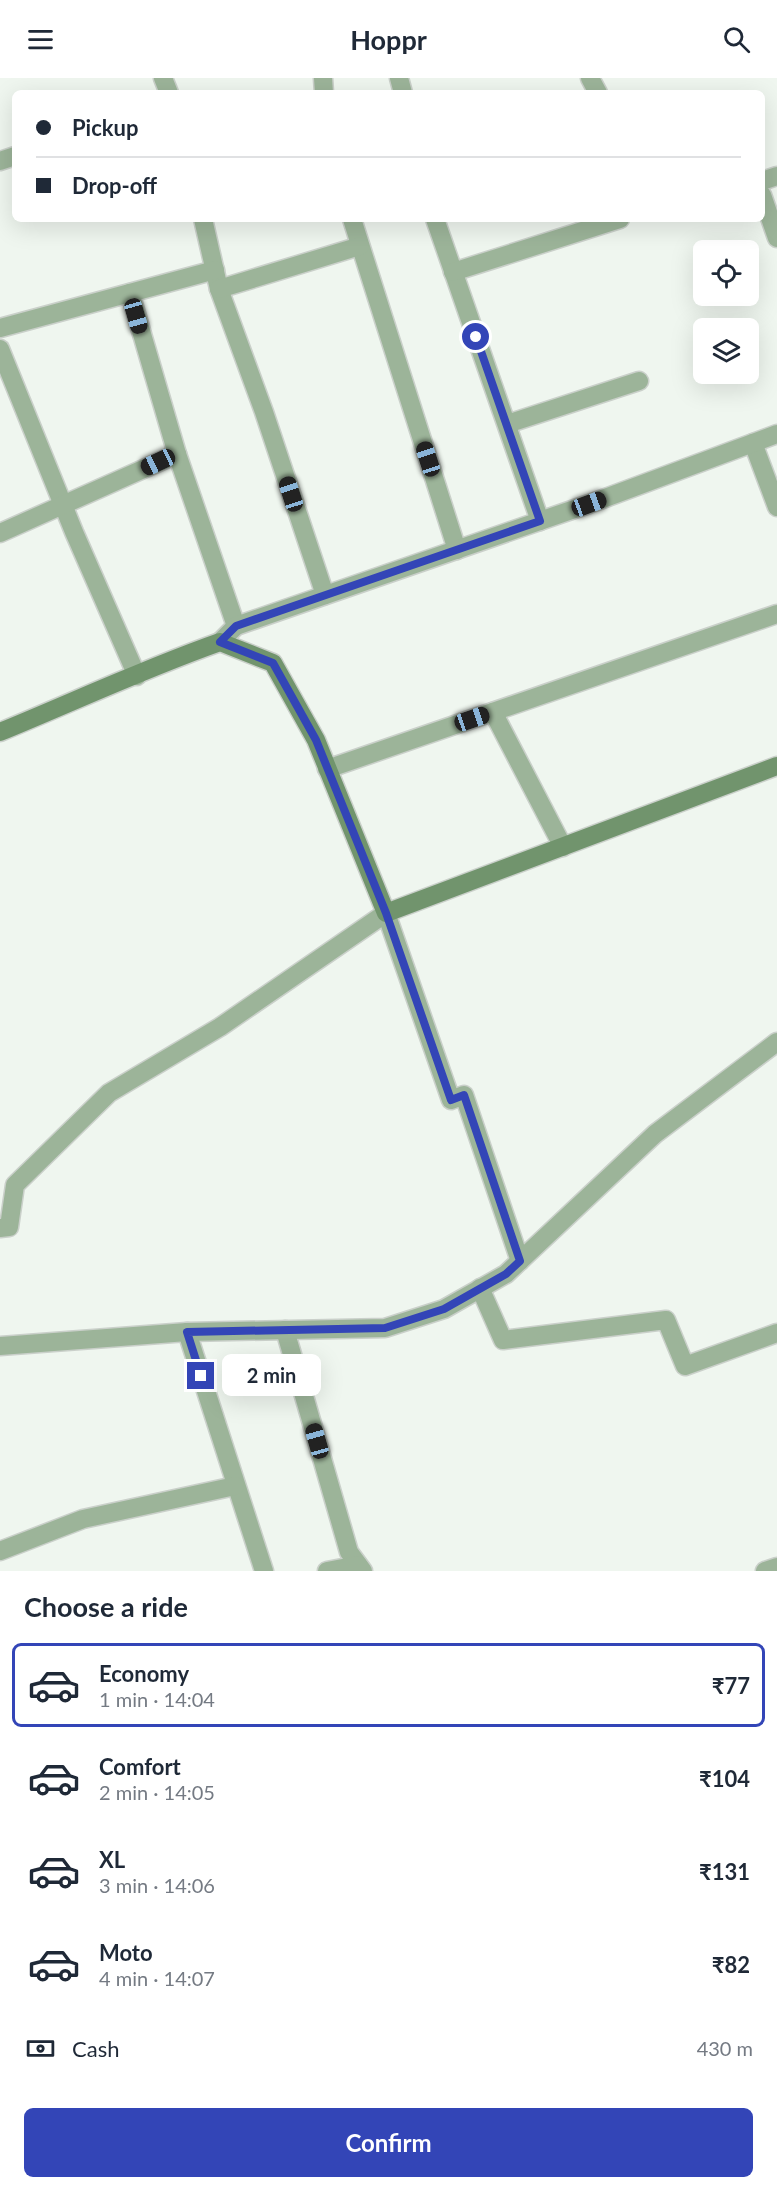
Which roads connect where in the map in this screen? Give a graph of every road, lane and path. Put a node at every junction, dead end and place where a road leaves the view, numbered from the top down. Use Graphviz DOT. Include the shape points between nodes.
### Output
graph roads {
  1 [pos="765,204"];
  2 [pos="204,222"];
  3 [pos="353,222"];
  4 [pos="436,222"];
  5 [pos="611,222"];
  6 [pos="777,238"];
  7 [pos="360,246"];
  8 [pos="215,270"];
  9 [pos="453,272"];
  10 [pos="219,289"];
  11 [pos="130,293"];
  12 [pos="0,328"];
  13 [pos="0,350"];
  14 [pos="639,381"];
  15 [pos="507,424"];
  16 [pos="777,434"];
  17 [pos="753,443"];
  18 [pos="177,454"];
  19 [pos="63,506"];
  20 [pos="777,507"];
  21 [pos="540,521"];
  22 [pos="0,533"];
  23 [pos="457,549"];
  24 [pos="325,595"];
  25 [pos="777,614"];
  26 [pos="236,626"];
  27 [pos="220,642"];
  28 [pos="137,676"];
  29 [pos="493,712"];
  30 [pos="0,732"];
  31 [pos="777,766"];
  32 [pos="327,769"];
  33 [pos="562,847"];
  34 [pos="386,913"];
  35 [pos="777,1042"];
  36 [pos="0,1228"];
  37 [pos="520,1261"];
  38 [pos="480,1288"];
  39 [pos="285,1330"];
  40 [pos="187,1332"];
  41 [pos="777,1333"];
  42 [pos="0,1346"];
  43 [pos="235,1486"];
  44 [pos="0,1551"];
  45 [pos="777,1567"];
  46 [pos="360,1568"];
  47 [pos="264,1571"];
  48 [pos="327,1571"];
  49 [pos="765,1571"];
  1 -- 6 [label="street"];
  2 -- 8 [label="street"];
  3 -- 7 [label="street"];
  4 -- 9 [label="street"];
  5 -- 9 [label="street"];
  7 -- 10 [label="street"];
  7 -- 23 [label="street"];
  8 -- 10 [label="street"];
  8 -- 11 [label="street"];
  9 -- 15 [label="street"];
  10 -- 24 [label="street"];
  11 -- 12 [label="street"];
  11 -- 18 [label="street"];
  13 -- 19 [label="street"];
  14 -- 15 [label="street"];
  15 -- 21 [label="street"];
  16 -- 17 [label="street"];
  17 -- 20 [label="street"];
  17 -- 21 [label="street"];
  18 -- 19 [label="street"];
  18 -- 26 [label="street"];
  19 -- 22 [label="street"];
  19 -- 28 [label="street"];
  21 -- 23 [label="street"];
  23 -- 24 [label="street"];
  24 -- 26 [label="street"];
  25 -- 29 [label="street"];
  26 -- 27 [label="street"];
  27 -- 28 [label="street"];
  27 -- 32 [label="street" via="273,663 316,740"];
  28 -- 30 [label="street"];
  29 -- 32 [label="street"];
  29 -- 33 [label="street"];
  31 -- 33 [label="street"];
  32 -- 34 [label="street"];
  33 -- 34 [label="street"];
  34 -- 36 [label="street" via="220,1027 109,1093 15,1185 9,1227"];
  34 -- 37 [label="street" via="451,1100 464,1095"];
  35 -- 37 [label="street" via="655,1134"];
  37 -- 38 [label="street"];
  38 -- 39 [label="street" via="444,1309 385,1328"];
  38 -- 41 [label="street" via="502,1340 666,1320 685,1366"];
  39 -- 40 [label="street"];
  39 -- 46 [label="street" via="349,1552"];
  40 -- 42 [label="street"];
  40 -- 43 [label="street"];
  43 -- 44 [label="street" via="84,1520"];
  43 -- 47 [label="street"];
  45 -- 49 [label="street"];
  46 -- 48 [label="street"];
}
